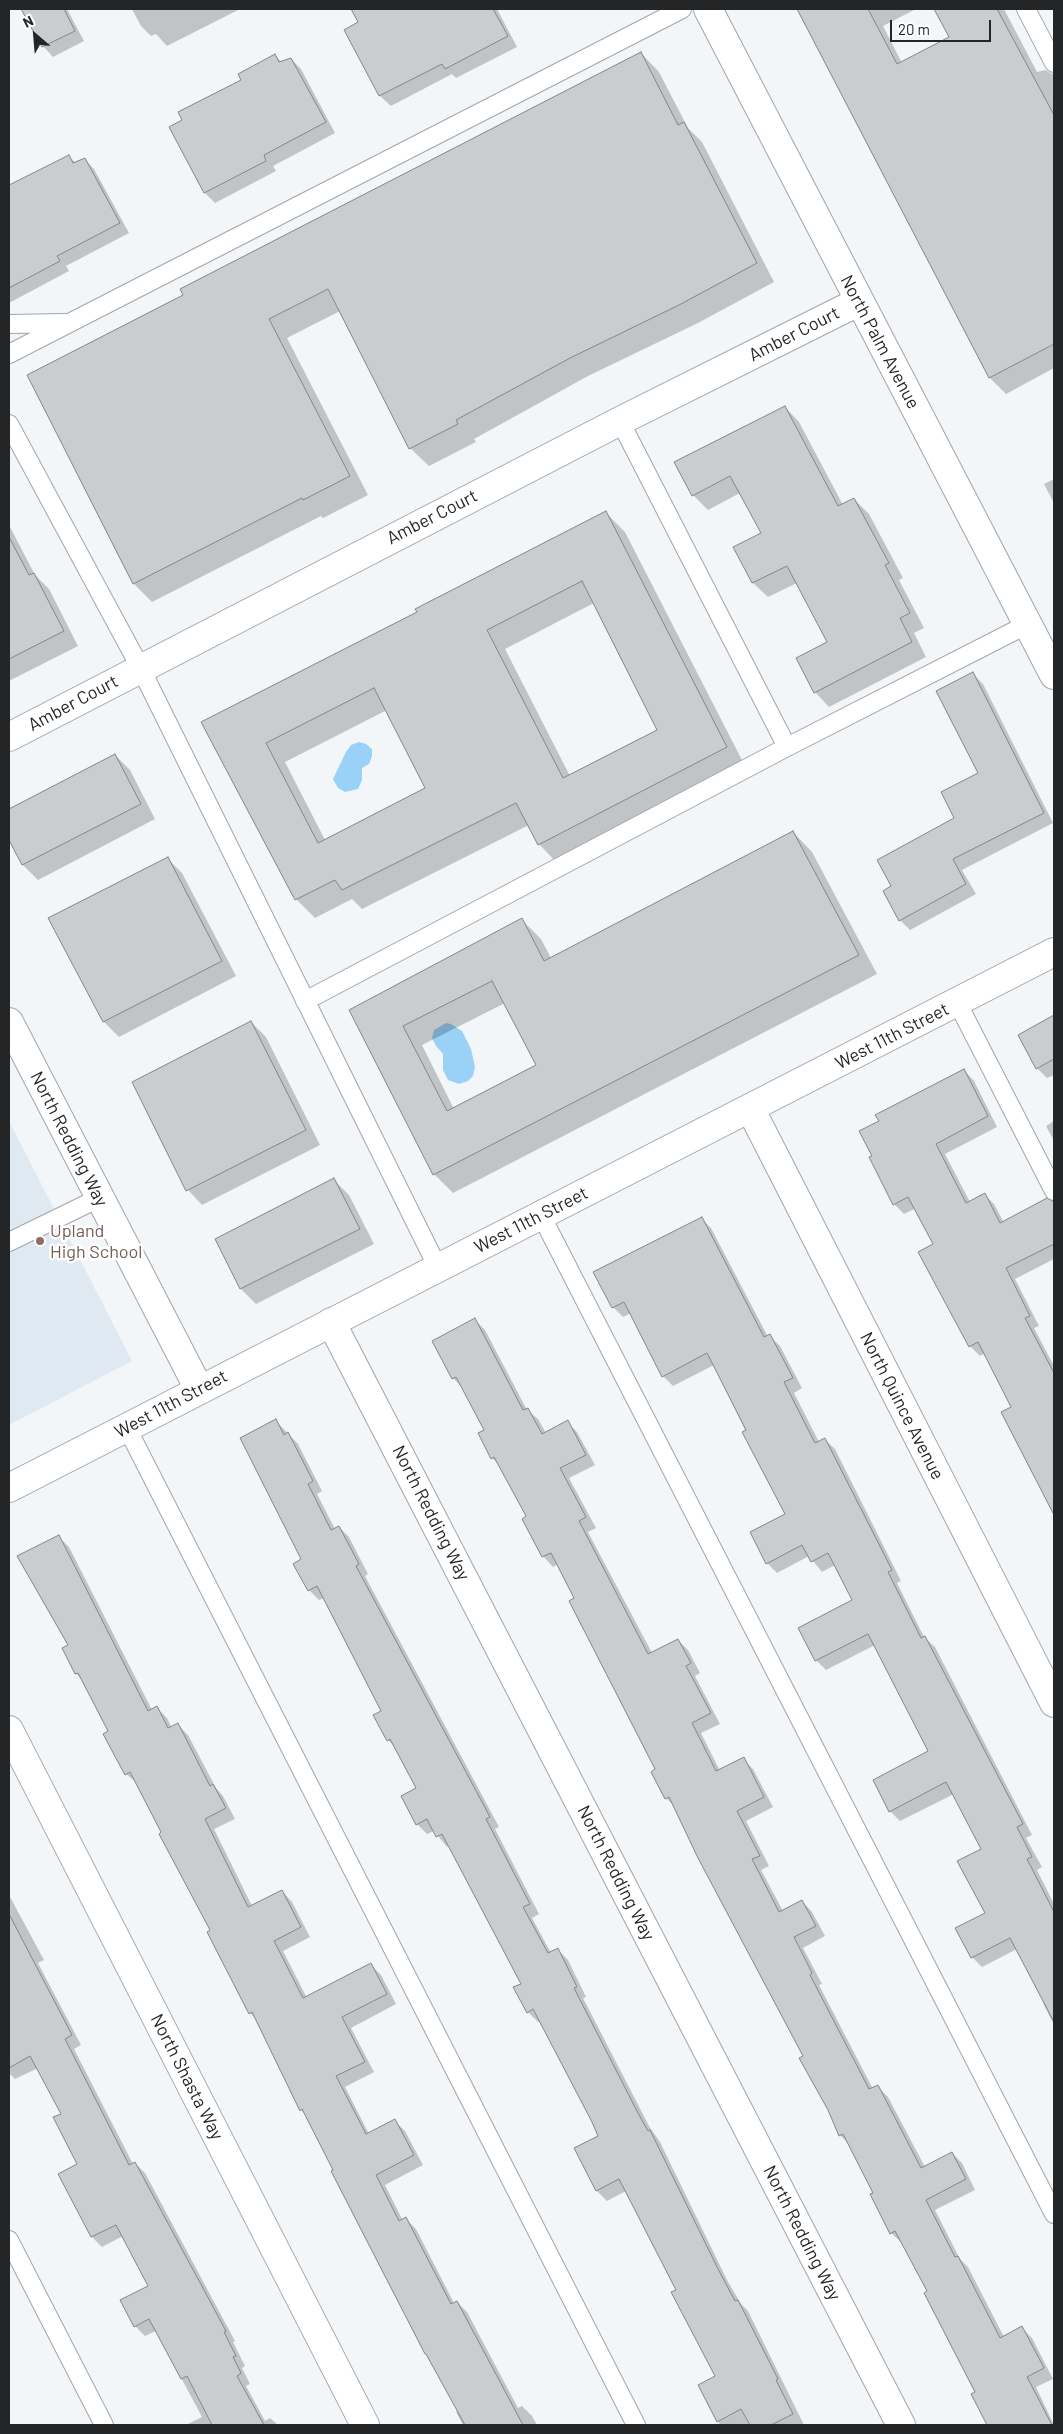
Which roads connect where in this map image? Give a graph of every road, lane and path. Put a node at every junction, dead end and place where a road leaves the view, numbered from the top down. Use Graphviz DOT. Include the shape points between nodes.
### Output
graph roads {
  1 [pos="682,9"];
  2 [pos="708,9"];
  3 [pos="1026,9"];
  4 [pos="1054,63"];
  5 [pos="858,302"];
  6 [pos="70,323"];
  7 [pos="9,324"];
  8 [pos="9,354"];
  9 [pos="620,421"];
  10 [pos="9,424"];
  11 [pos="1028,624"];
  12 [pos="140,668"];
  13 [pos="1054,675"];
  14 [pos="9,737"];
  15 [pos="787,746"];
  16 [pos="1054,952"];
  17 [pos="305,1001"];
  18 [pos="957,1002"];
  19 [pos="9,1022"];
  20 [pos="750,1108"];
  21 [pos="1054,1191"];
  22 [pos="99,1198"];
  23 [pos="541,1215"];
  24 [pos="9,1242"];
  25 [pos="438,1268"];
  26 [pos="331,1322"];
  27 [pos="199,1389"];
  28 [pos="127,1428"];
  29 [pos="9,1488"];
  30 [pos="1054,1703"];
  31 [pos="9,1730"];
  32 [pos="1054,2214"];
  33 [pos="9,2240"];
  34 [pos="104,2425"];
  35 [pos="366,2425"];
  36 [pos="636,2425"];
  37 [pos="901,2425"];
  1 -- 6 [label="lane"];
  2 -- 5 [label="street, North Palm Avenue"];
  3 -- 4 [label="lane"];
  5 -- 9 [label="street, Amber Court"];
  5 -- 11 [label="street, North Palm Avenue"];
  6 -- 7 [label="lane"];
  6 -- 8 [label="lane"];
  9 -- 12 [label="street, Amber Court"];
  9 -- 15 [label="lane"];
  10 -- 12 [label="lane"];
  11 -- 13 [label="street, North Palm Avenue"];
  11 -- 15 [label="lane"];
  12 -- 14 [label="street, Amber Court"];
  12 -- 17 [label="lane"];
  15 -- 17 [label="lane"];
  16 -- 18 [label="street, West 11th Street"];
  17 -- 25 [label="lane"];
  18 -- 20 [label="street, West 11th Street"];
  18 -- 21 [label="lane"];
  19 -- 22 [label="street, North Redding Way"];
  20 -- 23 [label="street, West 11th Street"];
  20 -- 30 [label="street, North Quince Avenue"];
  22 -- 24 [label="lane"];
  22 -- 27 [label="street, North Redding Way"];
  23 -- 25 [label="street, West 11th Street"];
  23 -- 32 [label="lane"];
  25 -- 26 [label="street, West 11th Street"];
  26 -- 27 [label="street, West 11th Street"];
  26 -- 37 [label="street, North Redding Way"];
  27 -- 28 [label="street, West 11th Street"];
  28 -- 29 [label="street, West 11th Street"];
  28 -- 36 [label="lane"];
  31 -- 35 [label="street, North Shasta Way"];
  33 -- 34 [label="lane"];
}
